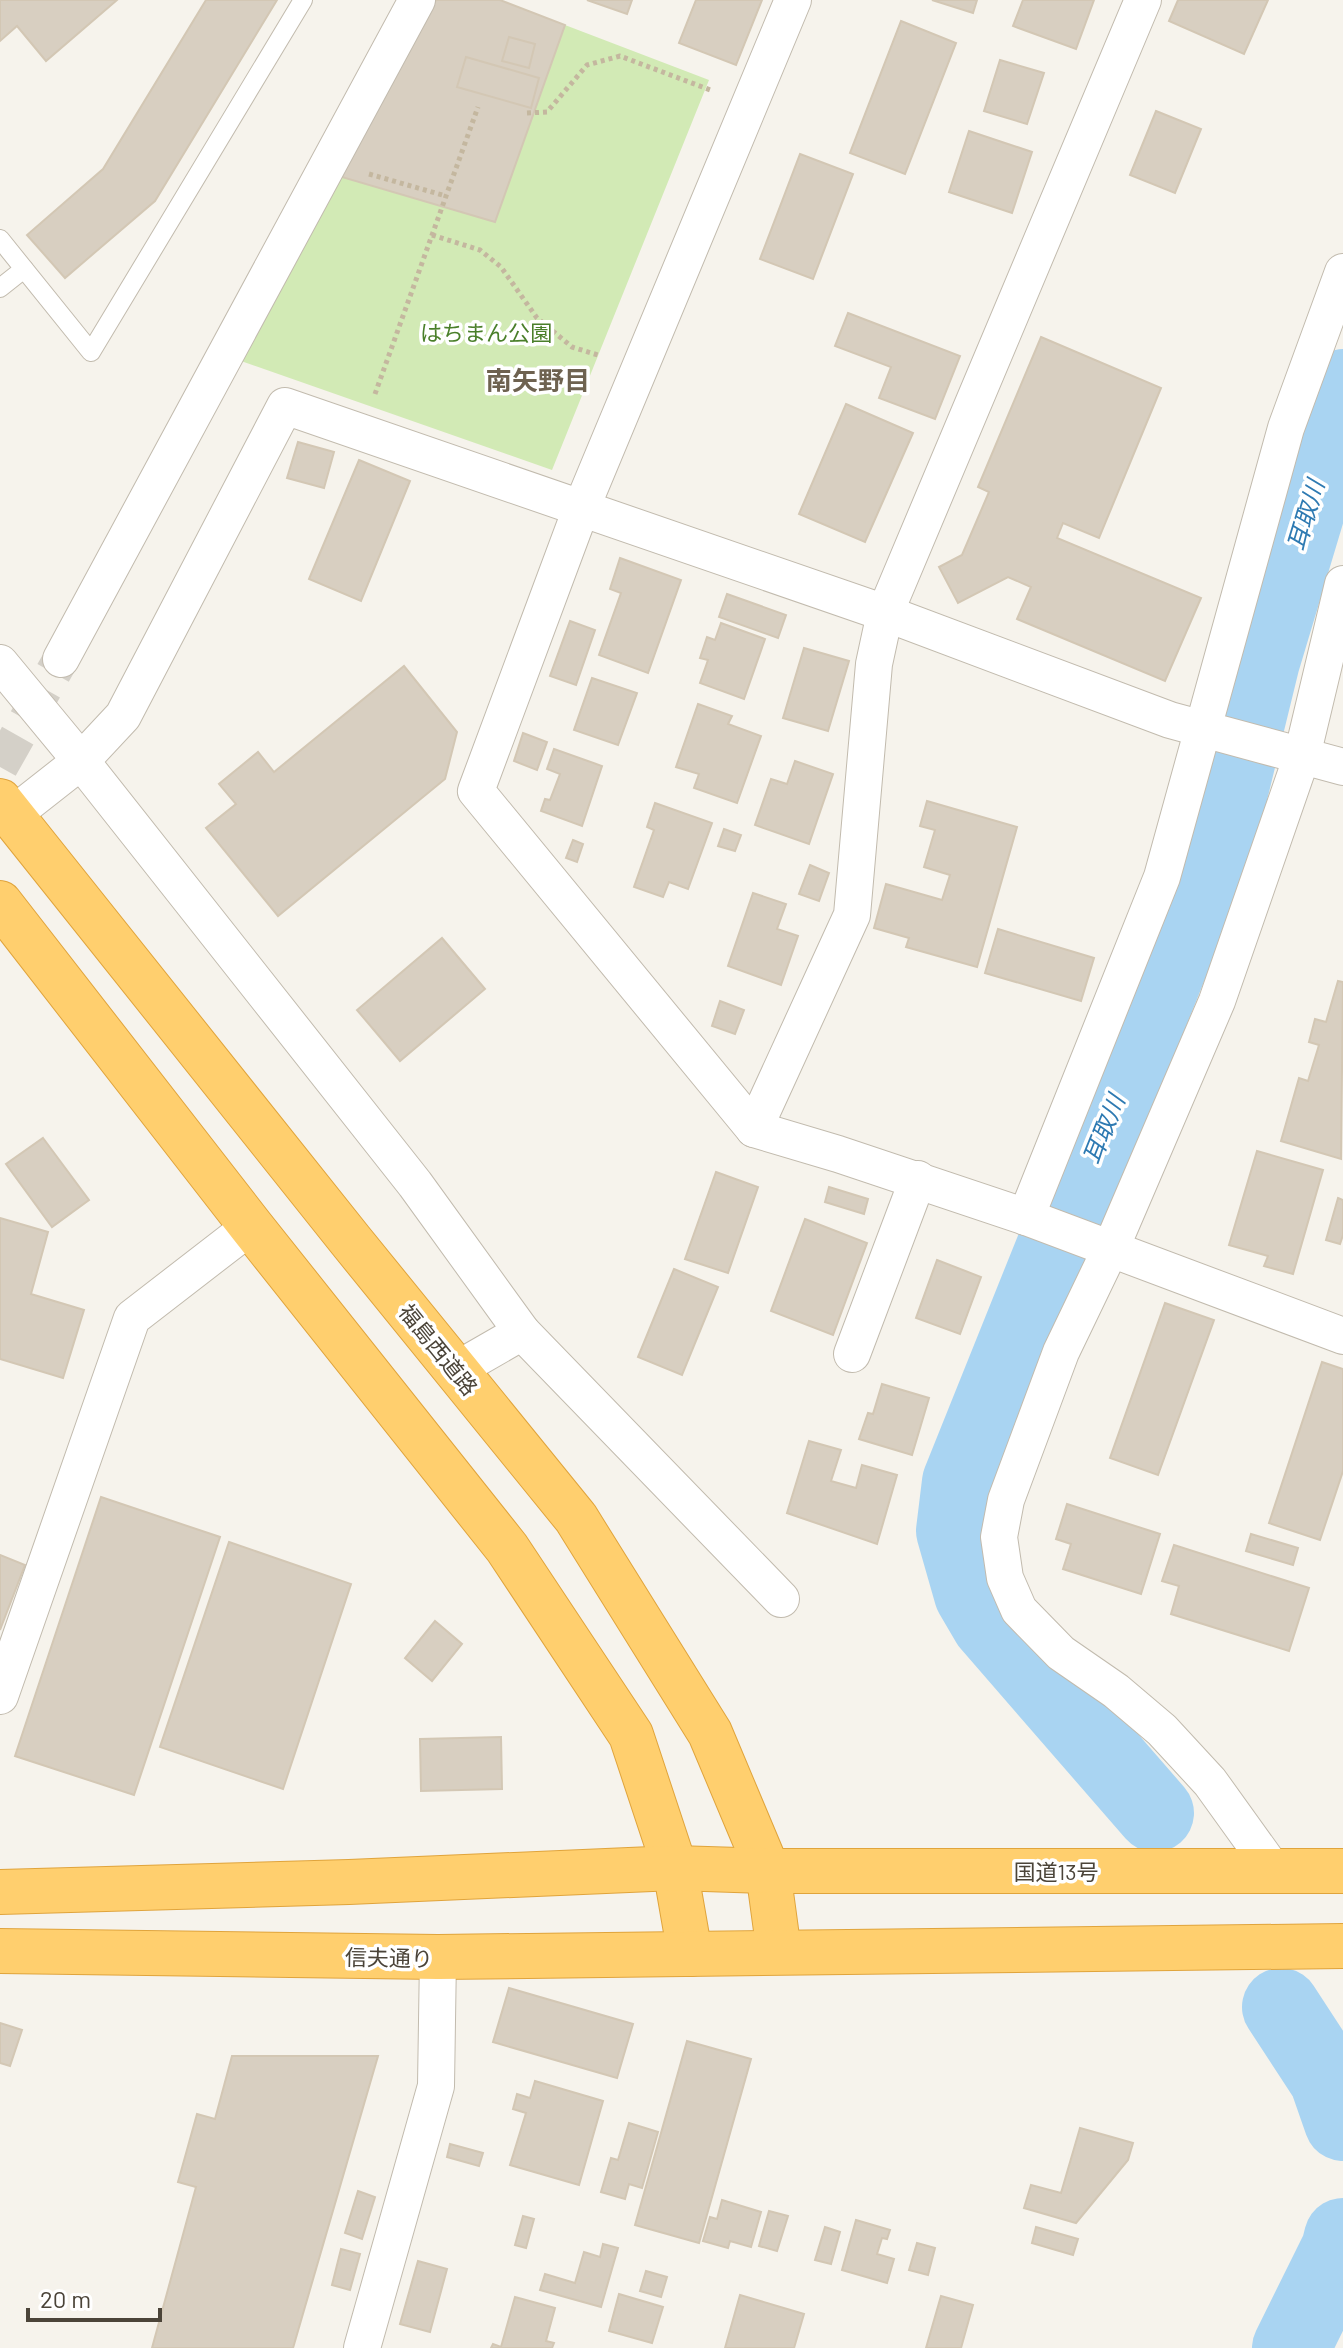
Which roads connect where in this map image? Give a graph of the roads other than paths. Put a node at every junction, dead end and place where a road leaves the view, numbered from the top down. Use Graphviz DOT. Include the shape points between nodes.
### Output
graph roads {
  1 [pos="303,0"];
  2 [pos="417,0"];
  3 [pos="793,0"];
  4 [pos="1143,0"];
  5 [pos="0,239"];
  6 [pos="24,269"];
  7 [pos="1343,272"];
  8 [pos="0,288"];
  9 [pos="581,509"];
  10 [pos="1343,584"];
  11 [pos="885,613"];
  12 [pos="61,659"];
  13 [pos="0,663"];
  14 [pos="1210,731"];
  15 [pos="1292,754"];
  16 [pos="81,761"];
  17 [pos="1343,767"];
  18 [pos="6,808"];
  19 [pos="0,903"];
  20 [pos="754,1129"];
  21 [pos="918,1179"];
  22 [pos="1034,1220"];
  23 [pos="251,1226"];
  24 [pos="1100,1244"];
  25 [pos="522,1332"];
  26 [pos="1343,1336"];
  27 [pos="852,1354"];
  28 [pos="456,1370"];
  29 [pos="781,1599"];
  30 [pos="0,1696"];
  31 [pos="675,1868"];
  32 [pos="768,1871"];
  33 [pos="1274,1871"];
  34 [pos="1343,1871"];
  35 [pos="0,1892"];
  36 [pos="1343,1946"];
  37 [pos="0,1951"];
  38 [pos="779,1952"];
  39 [pos="690,1954"];
  40 [pos="438,1957"];
  41 [pos="362,2348"];
  1 -- 6 [label="lane" via="91,352"];
  2 -- 12 [label="street"];
  3 -- 9 [label="street"];
  4 -- 11 [label="street"];
  5 -- 6 [label="lane"];
  6 -- 8 [label="lane"];
  7 -- 14 [label="street" via="1286,428"];
  9 -- 11 [label="street"];
  9 -- 16 [label="street" via="285,406 123,716"];
  9 -- 20 [label="street" via="476,791"];
  10 -- 15 [label="street"];
  11 -- 14 [label="street"];
  11 -- 20 [label="street" via="874,664 852,915"];
  13 -- 16 [label="street"];
  14 -- 15 [label="street"];
  14 -- 22 [label="street" via="1162,877"];
  15 -- 17 [label="street"];
  15 -- 24 [label="street" via="1217,1001"];
  16 -- 18 [label="street"];
  16 -- 25 [label="street" via="415,1184"];
  18 -- 28 [label="highway, 福島西道路"];
  19 -- 23 [label="highway"];
  20 -- 21 [label="street"];
  21 -- 22 [label="street"];
  21 -- 27 [label="street"];
  22 -- 24 [label="street"];
  23 -- 30 [label="street" via="132,1318"];
  23 -- 31 [label="highway" via="507,1548 631,1735"];
  24 -- 26 [label="street"];
  24 -- 33 [label="street" via="1006,1500 999,1537 1005,1578 1019,1610 1043,1636 1162,1730 1210,1782"];
  25 -- 28 [label="street"];
  25 -- 29 [label="street"];
  28 -- 32 [label="highway, 福島西道路" via="576,1518 710,1733"];
  31 -- 32 [label="highway"];
  31 -- 35 [label="highway"];
  31 -- 39 [label="highway"];
  32 -- 33 [label="highway, 国道13号"];
  32 -- 38 [label="highway, 福島西道路"];
  33 -- 34 [label="highway, 国道13号"];
  36 -- 38 [label="highway"];
  37 -- 40 [label="highway, 信夫通り"];
  38 -- 39 [label="highway, 信夫通り"];
  39 -- 40 [label="highway, 信夫通り"];
  40 -- 41 [label="street" via="436,2086"];
}
